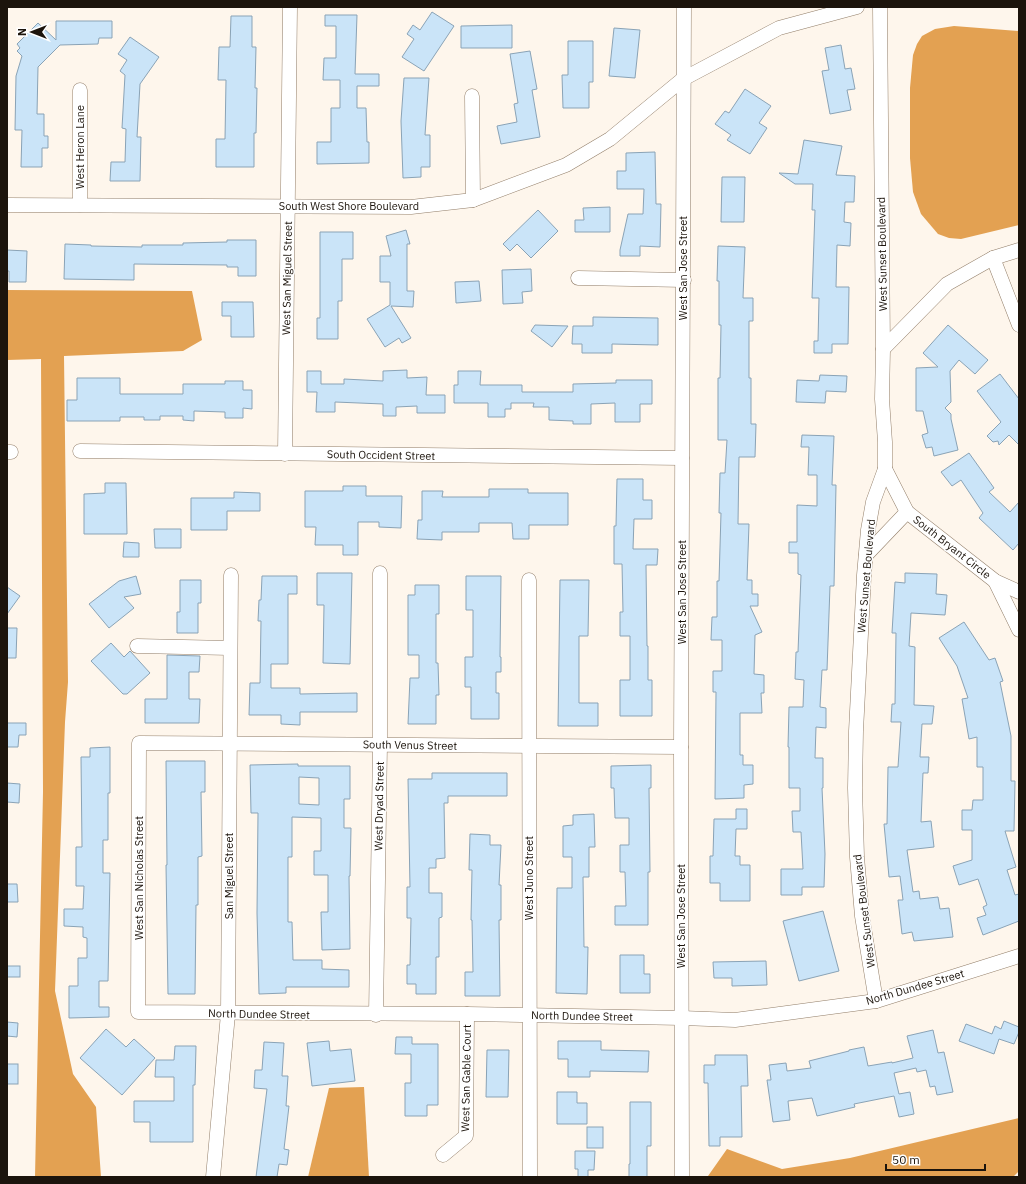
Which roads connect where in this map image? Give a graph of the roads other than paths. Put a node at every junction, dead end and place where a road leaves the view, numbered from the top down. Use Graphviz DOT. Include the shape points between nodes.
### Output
graph roads {
  1 [pos="290,7"];
  2 [pos="684,7"];
  3 [pos="857,7"];
  4 [pos="880,7"];
  5 [pos="684,79"];
  6 [pos="80,90"];
  7 [pos="472,96"];
  8 [pos="473,200"];
  9 [pos="7,204"];
  10 [pos="80,204"];
  11 [pos="288,207"];
  12 [pos="1019,250"];
  13 [pos="993,258"];
  14 [pos="578,278"];
  15 [pos="684,280"];
  16 [pos="1019,325"];
  17 [pos="883,349"];
  18 [pos="80,451"];
  19 [pos="285,454"];
  20 [pos="682,458"];
  21 [pos="885,469"];
  22 [pos="907,512"];
  23 [pos="866,555"];
  24 [pos="380,573"];
  25 [pos="231,575"];
  26 [pos="529,580"];
  27 [pos="996,581"];
  28 [pos="1019,592"];
  29 [pos="1019,630"];
  30 [pos="137,646"];
  31 [pos="230,648"];
  32 [pos="140,743"];
  33 [pos="229,743"];
  34 [pos="380,744"];
  35 [pos="529,746"];
  36 [pos="681,747"];
  37 [pos="1019,956"];
  38 [pos="876,1001"];
  39 [pos="138,1012"];
  40 [pos="228,1014"];
  41 [pos="467,1014"];
  42 [pos="376,1015"];
  43 [pos="529,1016"];
  44 [pos="682,1018"];
  45 [pos="443,1155"];
  46 [pos="213,1177"];
  47 [pos="530,1177"];
  48 [pos="682,1177"];
  1 -- 11 [label="street, West San Miguel Street"];
  2 -- 5 [label="street, West San Jose Street"];
  3 -- 5 [label="street, South West Shore Boulevard" via="779,28"];
  4 -- 17 [label="street, West Sunset Boulevard"];
  5 -- 8 [label="street, South West Shore Boulevard" via="610,139 566,165"];
  5 -- 15 [label="street, West San Jose Street"];
  6 -- 10 [label="street, West Heron Lane"];
  7 -- 8 [label="street"];
  8 -- 11 [label="street, South West Shore Boulevard" via="411,207"];
  9 -- 10 [label="street, South West Shore Boulevard"];
  10 -- 11 [label="street, South West Shore Boulevard"];
  11 -- 19 [label="street, West San Miguel Street"];
  12 -- 13 [label="street"];
  13 -- 16 [label="street"];
  13 -- 17 [label="street" via="947,284"];
  14 -- 15 [label="street"];
  15 -- 20 [label="street, West San Jose Street"];
  17 -- 21 [label="street, West Sunset Boulevard"];
  18 -- 19 [label="street, South Occident Street"];
  19 -- 20 [label="street, South Occident Street"];
  20 -- 36 [label="street, West San Jose Street"];
  21 -- 22 [label="street, South Bryant Circle"];
  21 -- 23 [label="street, West Sunset Boulevard" via="874,502"];
  22 -- 23 [label="street"];
  22 -- 27 [label="street, South Bryant Circle"];
  23 -- 38 [label="street, West Sunset Boulevard" via="855,788 862,916"];
  24 -- 34 [label="street, West Dryad Street"];
  25 -- 31 [label="street, San Miguel Street"];
  26 -- 35 [label="street, West Juno Street"];
  27 -- 28 [label="street, South Bryant Circle"];
  27 -- 29 [label="street"];
  30 -- 31 [label="street"];
  31 -- 33 [label="street, San Miguel Street"];
  32 -- 33 [label="street, South Venus Street"];
  32 -- 39 [label="street, West San Nicholas Street"];
  33 -- 34 [label="street, South Venus Street"];
  33 -- 40 [label="street, San Miguel Street"];
  34 -- 35 [label="street, South Venus Street"];
  34 -- 42 [label="street, West Dryad Street"];
  35 -- 36 [label="street, South Venus Street"];
  35 -- 43 [label="street, West Juno Street"];
  36 -- 44 [label="street, West San Jose Street"];
  37 -- 38 [label="street, North Dundee Street"];
  38 -- 44 [label="street, North Dundee Street" via="735,1020"];
  39 -- 40 [label="street, North Dundee Street"];
  40 -- 42 [label="street, North Dundee Street"];
  40 -- 46 [label="street, San Miguel Street"];
  41 -- 42 [label="street, North Dundee Street"];
  41 -- 43 [label="street, North Dundee Street"];
  41 -- 45 [label="street, West San Gable Court" via="466,1136"];
  43 -- 44 [label="street, North Dundee Street"];
  43 -- 47 [label="street, West Juno Street"];
  44 -- 48 [label="street, West San Jose Street"];
}
